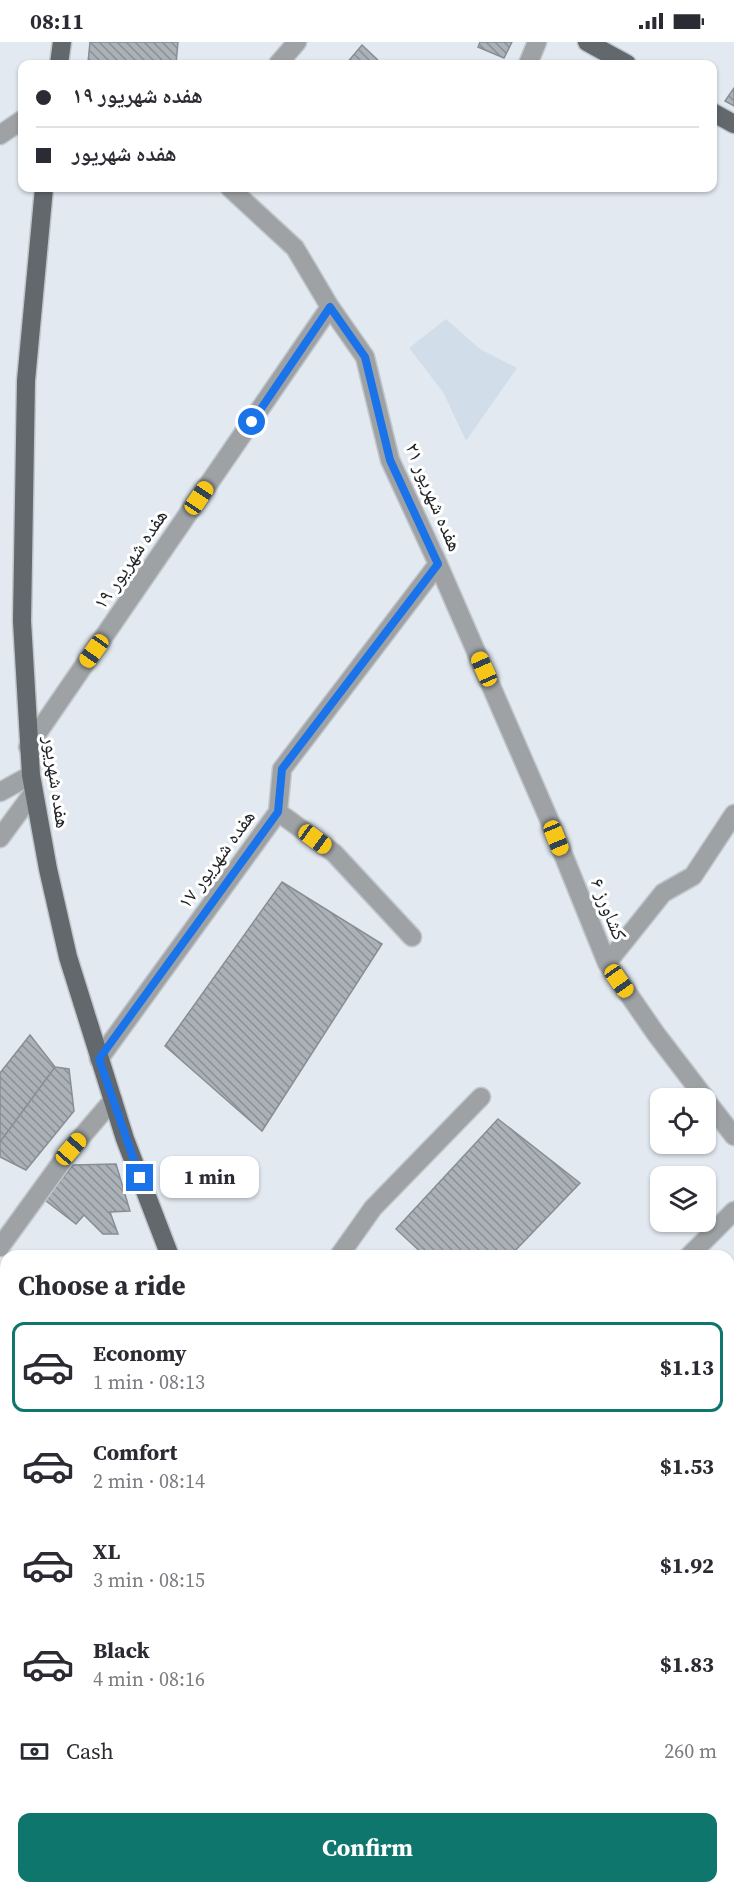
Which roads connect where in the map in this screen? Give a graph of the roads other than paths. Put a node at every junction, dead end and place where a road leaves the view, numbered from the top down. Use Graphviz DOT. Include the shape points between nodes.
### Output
graph roads {
  1 [pos="62,42"];
  2 [pos="297,42"];
  3 [pos="537,42"];
  4 [pos="587,42"];
  5 [pos="60,60"];
  6 [pos="281,60"];
  7 [pos="530,60"];
  8 [pos="620,60"];
  9 [pos="717,115"];
  10 [pos="18,123"];
  11 [pos="734,124"];
  12 [pos="0,135"];
  13 [pos="44,192"];
  14 [pos="234,192"];
  15 [pos="330,307"];
  16 [pos="438,564"];
  17 [pos="28,747"];
  18 [pos="31,775"];
  19 [pos="0,792"];
  20 [pos="33,794"];
  21 [pos="278,812"];
  22 [pos="734,814"];
  23 [pos="548,817"];
  24 [pos="0,838"];
  25 [pos="412,937"];
  26 [pos="606,963"];
  27 [pos="99,1059"];
  28 [pos="697,1088"];
  29 [pos="481,1097"];
  30 [pos="113,1100"];
  31 [pos="716,1113"];
  32 [pos="734,1137"];
  33 [pos="734,1211"];
  34 [pos="0,1247"];
  35 [pos="168,1250"];
  36 [pos="343,1250"];
  37 [pos="695,1250"];
  1 -- 5 [label="main road"];
  2 -- 6 [label="street"];
  3 -- 7 [label="street"];
  4 -- 8 [label="main road"];
  9 -- 11 [label="main road"];
  10 -- 12 [label="street"];
  13 -- 17 [label="main road, هفده شهریور" via="27,381 22,621"];
  14 -- 15 [label="street, هفده شهریور ۲۱" via="295,248"];
  15 -- 16 [label="street, هفده شهریور ۲۱" via="365,357 390,460"];
  15 -- 17 [label="street, هفده شهریور ۱۹"];
  16 -- 21 [label="street, هفده شهریور ۱۷" via="282,769"];
  16 -- 23 [label="street, هفده شهریور ۲۱"];
  17 -- 18 [label="main road, هفده شهریور"];
  18 -- 19 [label="street"];
  18 -- 20 [label="main road, هفده شهریور"];
  20 -- 24 [label="street"];
  20 -- 27 [label="main road, هفده شهریور" via="68,957"];
  21 -- 25 [label="street" via="334,853"];
  21 -- 27 [label="street, هفده شهریور ۱۷"];
  22 -- 26 [label="street" via="693,876 663,892"];
  23 -- 26 [label="street, کشاورز ۶"];
  26 -- 28 [label="street, کشاورز ۶"];
  27 -- 30 [label="main road, هفده شهریور"];
  29 -- 36 [label="street" via="373,1208"];
  30 -- 34 [label="street" via="71,1149"];
  30 -- 35 [label="main road, هفده شهریور"];
  31 -- 32 [label="street, کشاورز ۶"];
  33 -- 37 [label="street"];
}
